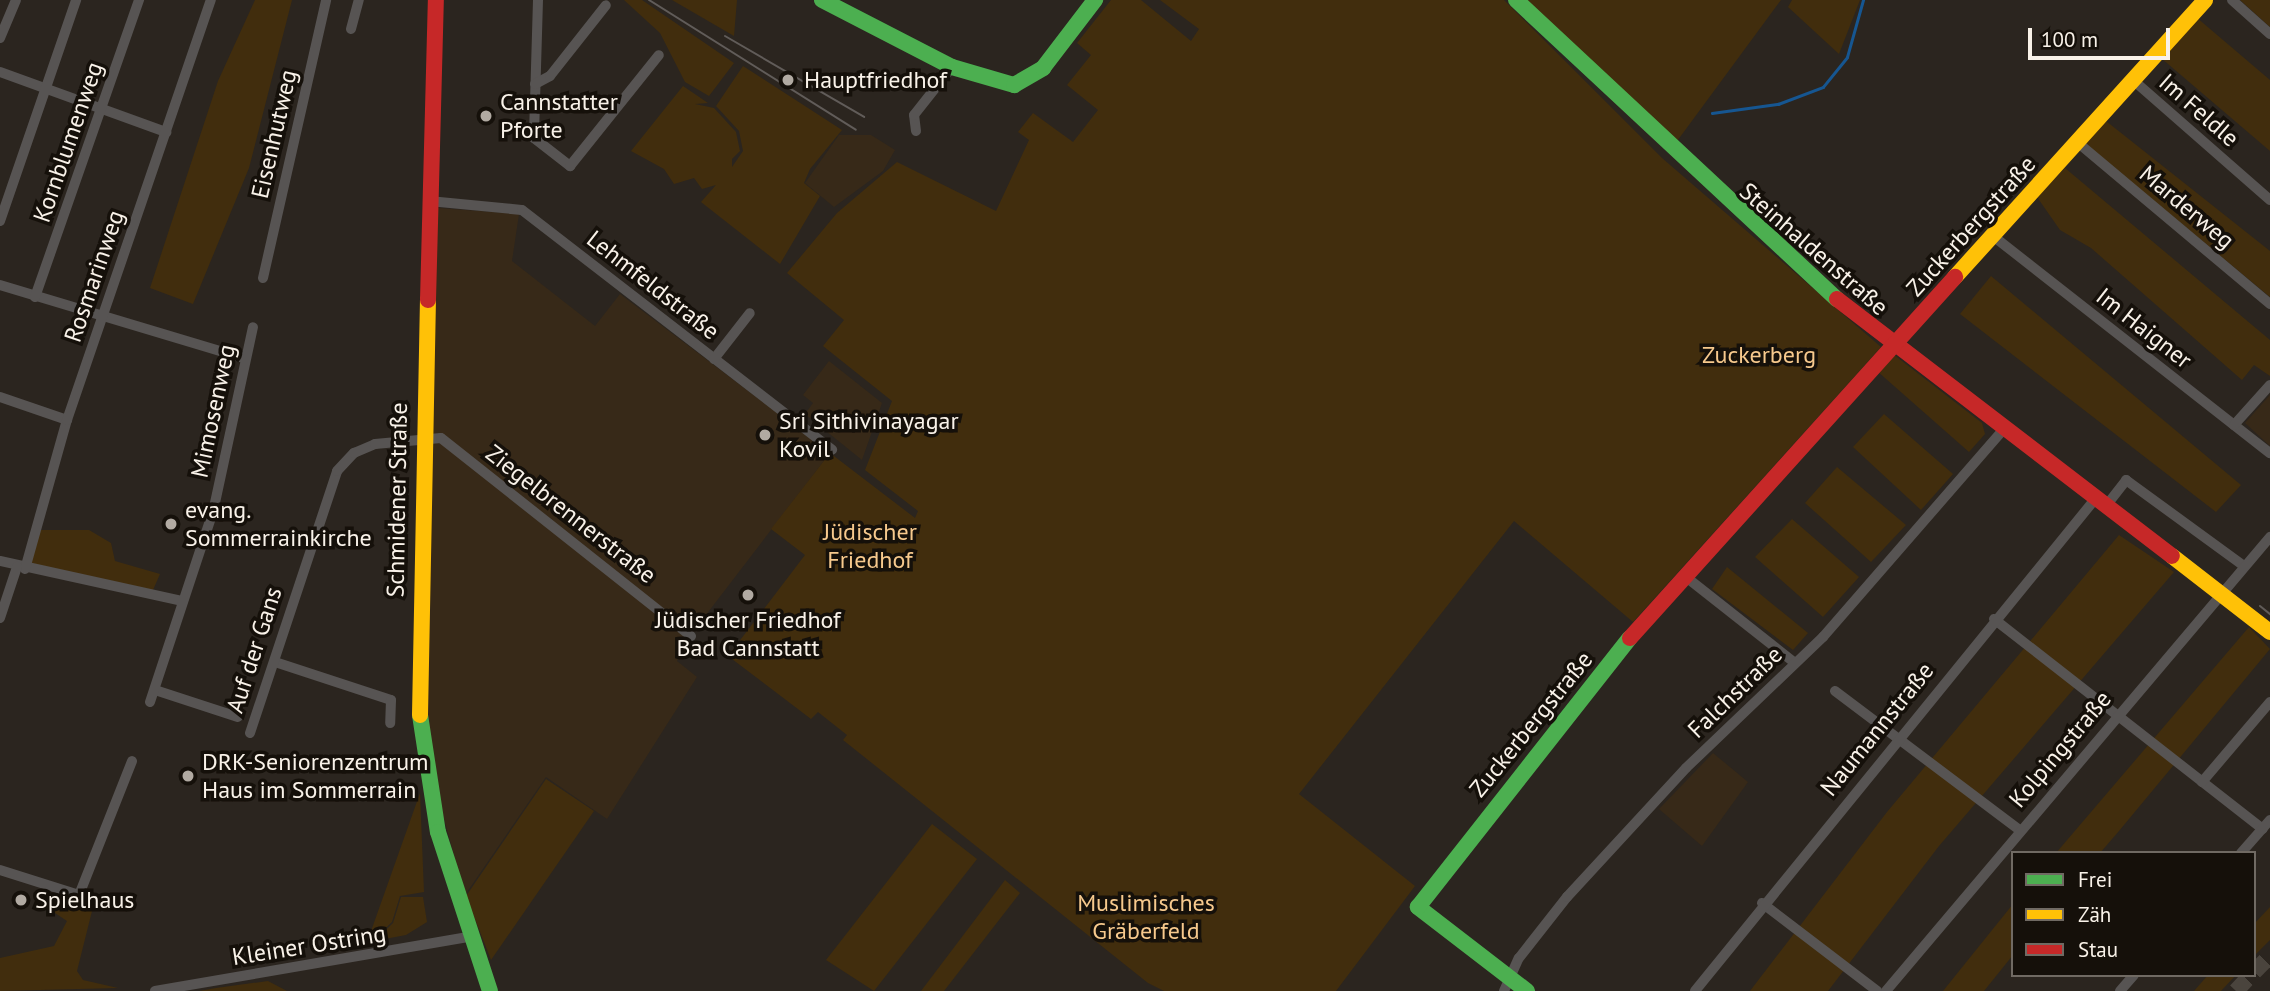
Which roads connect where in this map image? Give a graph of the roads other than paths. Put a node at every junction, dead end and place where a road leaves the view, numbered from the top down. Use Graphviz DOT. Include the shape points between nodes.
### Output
graph roads {
  1 [pos="16,0"];
  2 [pos="76,0"];
  3 [pos="139,0"];
  4 [pos="211,0"];
  5 [pos="326,0"];
  6 [pos="359,0"];
  7 [pos="436,0"];
  8 [pos="538,0"];
  9 [pos="821,0"];
  10 [pos="1095,0"];
  11 [pos="1516,0"];
  12 [pos="2205,0"];
  13 [pos="2232,0"];
  14 [pos="843,4"];
  15 [pos="606,5"];
  16 [pos="351,29"];
  17 [pos="2270,34"];
  18 [pos="0,38"];
  19 [pos="659,55"];
  20 [pos="953,67"];
  21 [pos="0,72"];
  22 [pos="2133,80"];
  23 [pos="536,84"];
  24 [pos="46,87"];
  25 [pos="103,107"];
  26 [pos="916,131"];
  27 [pos="166,132"];
  28 [pos="2077,142"];
  29 [pos="2270,200"];
  30 [pos="429,201"];
  31 [pos="0,221"];
  32 [pos="1993,236"];
  33 [pos="262,278"];
  34 [pos="0,285"];
  35 [pos="35,297"];
  36 [pos="2270,304"];
  37 [pos="750,313"];
  38 [pos="101,318"];
  39 [pos="253,327"];
  40 [pos="1893,346"];
  41 [pos="243,358"];
  42 [pos="714,359"];
  43 [pos="2270,385"];
  44 [pos="0,397"];
  45 [pos="422,411"];
  46 [pos="67,420"];
  47 [pos="2234,425"];
  48 [pos="2004,429"];
  49 [pos="441,438"];
  50 [pos="421,439"];
  51 [pos="832,450"];
  52 [pos="2270,453"];
  53 [pos="2101,502"];
  54 [pos="2270,537"];
  55 [pos="0,561"];
  56 [pos="2244,566"];
  57 [pos="21,568"];
  58 [pos="1686,576"];
  59 [pos="2222,592"];
  60 [pos="182,601"];
  61 [pos="0,618"];
  62 [pos="1994,619"];
  63 [pos="2270,632"];
  64 [pos="691,636"];
  65 [pos="275,662"];
  66 [pos="1795,663"];
  67 [pos="155,690"];
  68 [pos="1835,691"];
  69 [pos="150,702"];
  70 [pos="2270,702"];
  71 [pos="2115,716"];
  72 [pos="238,717"];
  73 [pos="390,723"];
  74 [pos="250,733"];
  75 [pos="1896,738"];
  76 [pos="132,761"];
  77 [pos="2202,782"];
  78 [pos="2266,825"];
  79 [pos="2018,829"];
  80 [pos="2243,851"];
  81 [pos="0,870"];
  82 [pos="1762,903"];
  83 [pos="469,937"];
  84 [pos="2132,977"];
  85 [pos="1507,985"];
  86 [pos="155,991"];
  87 [pos="490,991"];
  88 [pos="1527,991"];
  89 [pos="1695,991"];
  90 [pos="1877,991"];
  91 [pos="1886,991"];
  92 [pos="2120,991"];
  1 -- 18 [label="street"];
  2 -- 24 [label="street"];
  3 -- 25 [label="street, Kornblumenweg"];
  4 -- 27 [label="street, Rosmarinweg"];
  5 -- 33 [label="street, Eisenhutweg"];
  6 -- 16 [label="street"];
  7 -- 30 [label="street, Schmidener Straße"];
  8 -- 23 [label="street"];
  9 -- 14 [label="street"];
  10 -- 20 [label="street" via="1029,81 1000,85"];
  11 -- 40 [label="street, Steinhaldenstraße" via="1733,210"];
  12 -- 22 [label="street, Zuckerbergstraße"];
  13 -- 17 [label="street"];
  14 -- 20 [label="street"];
  15 -- 23 [label="street" via="550,76"];
  19 -- 23 [label="street" via="570,166 534,138"];
  20 -- 26 [label="street" via="914,115"];
  21 -- 24 [label="street"];
  22 -- 28 [label="street, Zuckerbergstraße"];
  22 -- 29 [label="street, Im Feldle"];
  24 -- 25 [label="street"];
  24 -- 31 [label="street"];
  25 -- 27 [label="street"];
  25 -- 35 [label="street, Kornblumenweg"];
  27 -- 38 [label="street, Rosmarinweg"];
  28 -- 32 [label="street, Zuckerbergstraße"];
  28 -- 36 [label="street, Marderweg"];
  30 -- 42 [label="street, Lehmfeldstraße" via="522,210"];
  30 -- 45 [label="street, Schmidener Straße"];
  32 -- 40 [label="street, Zuckerbergstraße"];
  32 -- 47 [label="street, Im Haigner"];
  34 -- 35 [label="street"];
  35 -- 38 [label="street"];
  37 -- 42 [label="street"];
  38 -- 41 [label="street"];
  38 -- 46 [label="street, Rosmarinweg"];
  39 -- 41 [label="street, Mimosenweg"];
  40 -- 48 [label="street, Steinhaldenstraße"];
  40 -- 58 [label="street, Zuckerbergstraße"];
  41 -- 60 [label="street, Mimosenweg" via="247,365 213,512"];
  42 -- 51 [label="street, Lehmfeldstraße"];
  43 -- 47 [label="street"];
  44 -- 46 [label="street"];
  45 -- 49 [label="street, Ziegelbrennerstraße"];
  45 -- 50 [label="street, Schmidener Straße"];
  46 -- 57 [label="street, Rosmarinweg"];
  47 -- 52 [label="street, Im Haigner"];
  48 -- 53 [label="street, Steinhaldenstraße"];
  48 -- 66 [label="street, Falchstraße"];
  49 -- 50 [label="street"];
  49 -- 64 [label="street, Ziegelbrennerstraße"];
  50 -- 65 [label="street, Auf der Gans" via="358,451 337,471"];
  50 -- 83 [label="street, Schmidener Straße" via="418,723 430,799"];
  53 -- 56 [label="street" via="2126,480"];
  53 -- 59 [label="street, Steinhaldenstraße"];
  53 -- 62 [label="street, Naumannstraße"];
  54 -- 56 [label="street, Kolpingstraße"];
  55 -- 57 [label="street"];
  56 -- 59 [label="street, Kolpingstraße"];
  57 -- 60 [label="street"];
  57 -- 61 [label="street, Rosmarinweg"];
  58 -- 66 [label="street"];
  58 -- 85 [label="street, Zuckerbergstraße" via="1509,785 1418,907"];
  59 -- 63 [label="street, Steinhaldenstraße"];
  59 -- 71 [label="street, Kolpingstraße"];
  60 -- 67 [label="street, Mimosenweg"];
  62 -- 71 [label="street"];
  62 -- 75 [label="street, Naumannstraße"];
  65 -- 73 [label="street" via="391,700"];
  65 -- 74 [label="street, Auf der Gans"];
  66 -- 85 [label="street, Falchstraße" via="1567,897"];
  67 -- 69 [label="street, Mimosenweg"];
  67 -- 72 [label="street"];
  68 -- 75 [label="street"];
  70 -- 77 [label="street"];
  71 -- 77 [label="street"];
  71 -- 79 [label="street, Kolpingstraße"];
  75 -- 79 [label="street"];
  75 -- 82 [label="street, Naumannstraße"];
  76 -- 81 [label="street" via="79,895"];
  77 -- 78 [label="street"];
  78 -- 80 [label="street"];
  79 -- 91 [label="street, Kolpingstraße"];
  82 -- 89 [label="street, Naumannstraße"];
  82 -- 90 [label="street"];
  83 -- 86 [label="street, Kleiner Ostring"];
  83 -- 87 [label="street, Schmidener Straße"];
  84 -- 92 [label="street"];
  85 -- 88 [label="street"];
}
